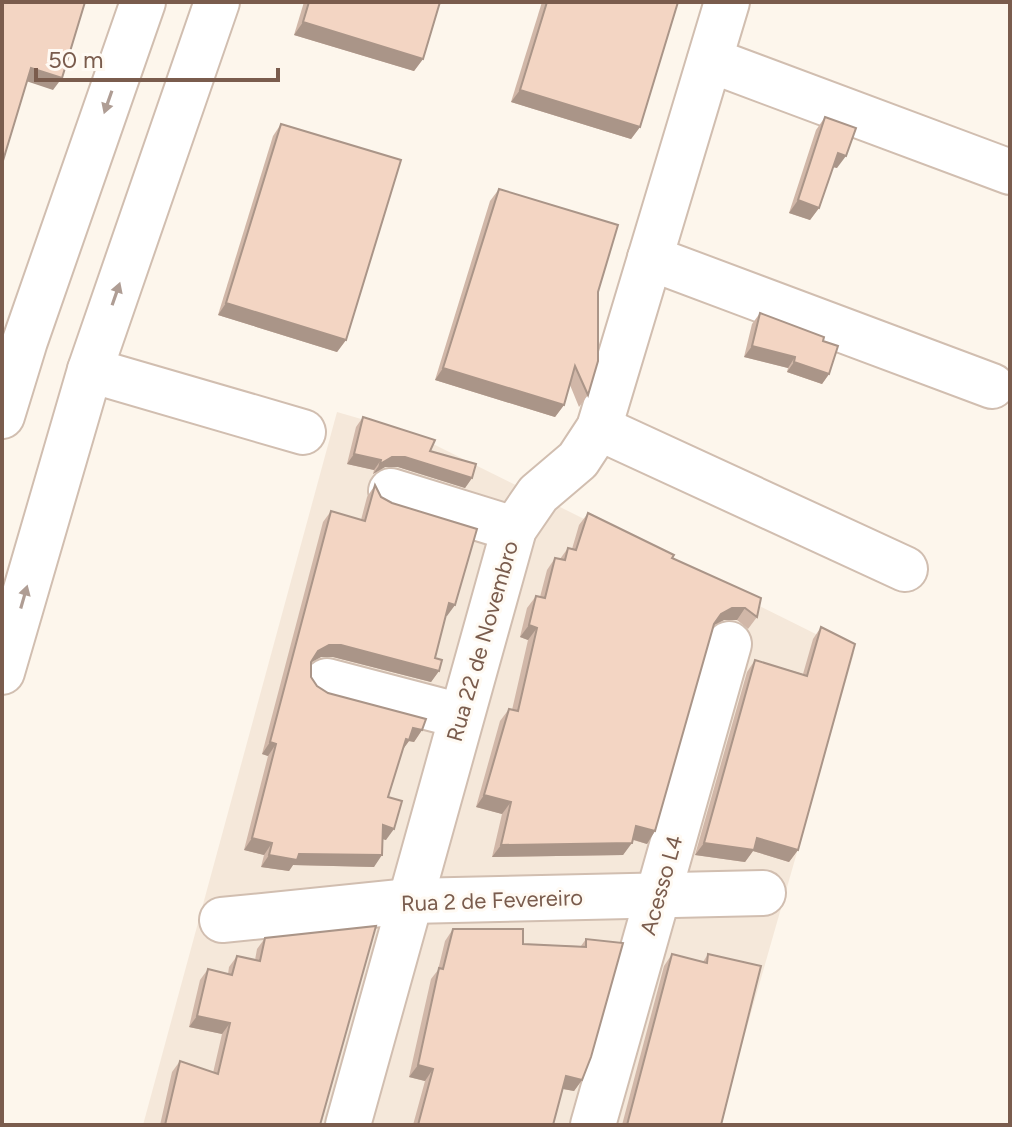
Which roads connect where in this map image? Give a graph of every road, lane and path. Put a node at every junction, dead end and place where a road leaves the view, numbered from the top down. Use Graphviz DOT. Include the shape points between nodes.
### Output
graph roads {
  1 [pos="143,2"];
  2 [pos="217,2"];
  3 [pos="727,2"];
  4 [pos="710,60"];
  5 [pos="1010,172"];
  6 [pos="650,258"];
  7 [pos="19,340"];
  8 [pos="91,368"];
  9 [pos="992,386"];
  10 [pos="2,416"];
  11 [pos="599,428"];
  12 [pos="303,432"];
  13 [pos="391,491"];
  14 [pos="514,529"];
  15 [pos="905,569"];
  16 [pos="729,644"];
  17 [pos="2,672"];
  18 [pos="327,681"];
  19 [pos="461,716"];
  20 [pos="763,893"];
  21 [pos="657,896"];
  22 [pos="410,901"];
  23 [pos="222,920"];
  24 [pos="348,1125"];
  25 [pos="593,1125"];
  1 -- 7 [label="street, one-way"];
  8 -- 2 [label="street, one-way"];
  3 -- 4 [label="street, Rua 22 de Novembro"];
  4 -- 5 [label="street"];
  4 -- 6 [label="street, Rua 22 de Novembro"];
  6 -- 9 [label="street"];
  6 -- 11 [label="street, Rua 22 de Novembro"];
  7 -- 8 [label="street" via="36,376 48,382 61,385"];
  7 -- 10 [label="street"];
  8 -- 12 [label="street"];
  17 -- 8 [label="street, one-way"];
  11 -- 14 [label="street, Rua 22 de Novembro" via="578,460 538,494"];
  11 -- 15 [label="street"];
  13 -- 14 [label="street"];
  14 -- 19 [label="street, Rua 22 de Novembro"];
  16 -- 21 [label="street, Acesso L4"];
  18 -- 19 [label="street"];
  19 -- 22 [label="street, Rua 22 de Novembro"];
  20 -- 21 [label="street, Rua 2 de Fevereiro"];
  21 -- 22 [label="street, Rua 2 de Fevereiro"];
  21 -- 25 [label="street, Acesso L4"];
  22 -- 23 [label="street, Rua 2 de Fevereiro"];
  22 -- 24 [label="street, Rua 22 de Novembro"];
}
